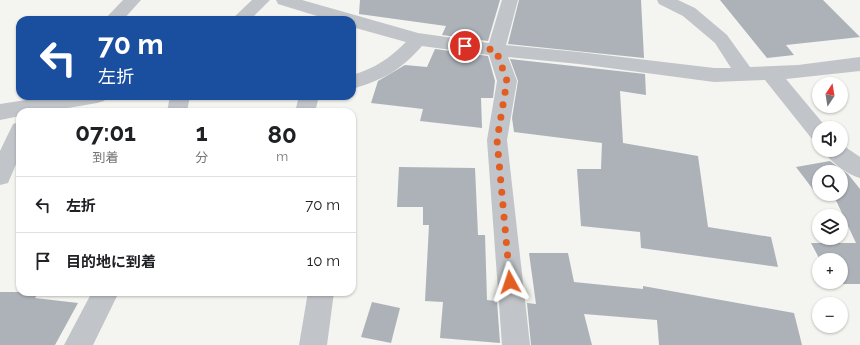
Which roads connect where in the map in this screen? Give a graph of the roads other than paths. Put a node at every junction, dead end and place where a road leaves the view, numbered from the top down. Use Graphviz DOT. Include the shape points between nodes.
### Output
graph roads {
  1 [pos="133,0"];
  2 [pos="262,0"];
  3 [pos="284,0"];
  4 [pos="510,0"];
  5 [pos="664,0"];
  6 [pos="117,16"];
  7 [pos="244,16"];
  8 [pos="335,16"];
  9 [pos="356,22"];
  10 [pos="418,39"];
  11 [pos="496,50"];
  12 [pos="860,64"];
  13 [pos="770,73"];
  14 [pos="745,74"];
  15 [pos="356,81"];
  16 [pos="58,100"];
  17 [pos="32,108"];
  18 [pos="16,110"];
  19 [pos="0,112"];
  20 [pos="812,124"];
  21 [pos="16,139"];
  22 [pos="844,157"];
  23 [pos="860,169"];
  24 [pos="0,176"];
  25 [pos="104,296"];
  26 [pos="320,296"];
  27 [pos="78,345"];
  28 [pos="313,345"];
  29 [pos="516,345"];
  1 -- 6 [label="street"];
  2 -- 7 [label="street"];
  3 -- 8 [label="street"];
  4 -- 11 [label="street"];
  5 -- 14 [label="street" via="689,12 721,39"];
  9 -- 10 [label="street"];
  10 -- 11 [label="street"];
  10 -- 15 [label="street" via="400,58 370,78"];
  11 -- 14 [label="street" via="714,75"];
  11 -- 29 [label="street" via="507,81 497,140"];
  12 -- 13 [label="street"];
  13 -- 14 [label="street"];
  13 -- 20 [label="street"];
  16 -- 17 [label="street"];
  18 -- 19 [label="street"];
  21 -- 24 [label="street"];
  22 -- 23 [label="street"];
  25 -- 27 [label="street"];
  26 -- 28 [label="street"];
}
